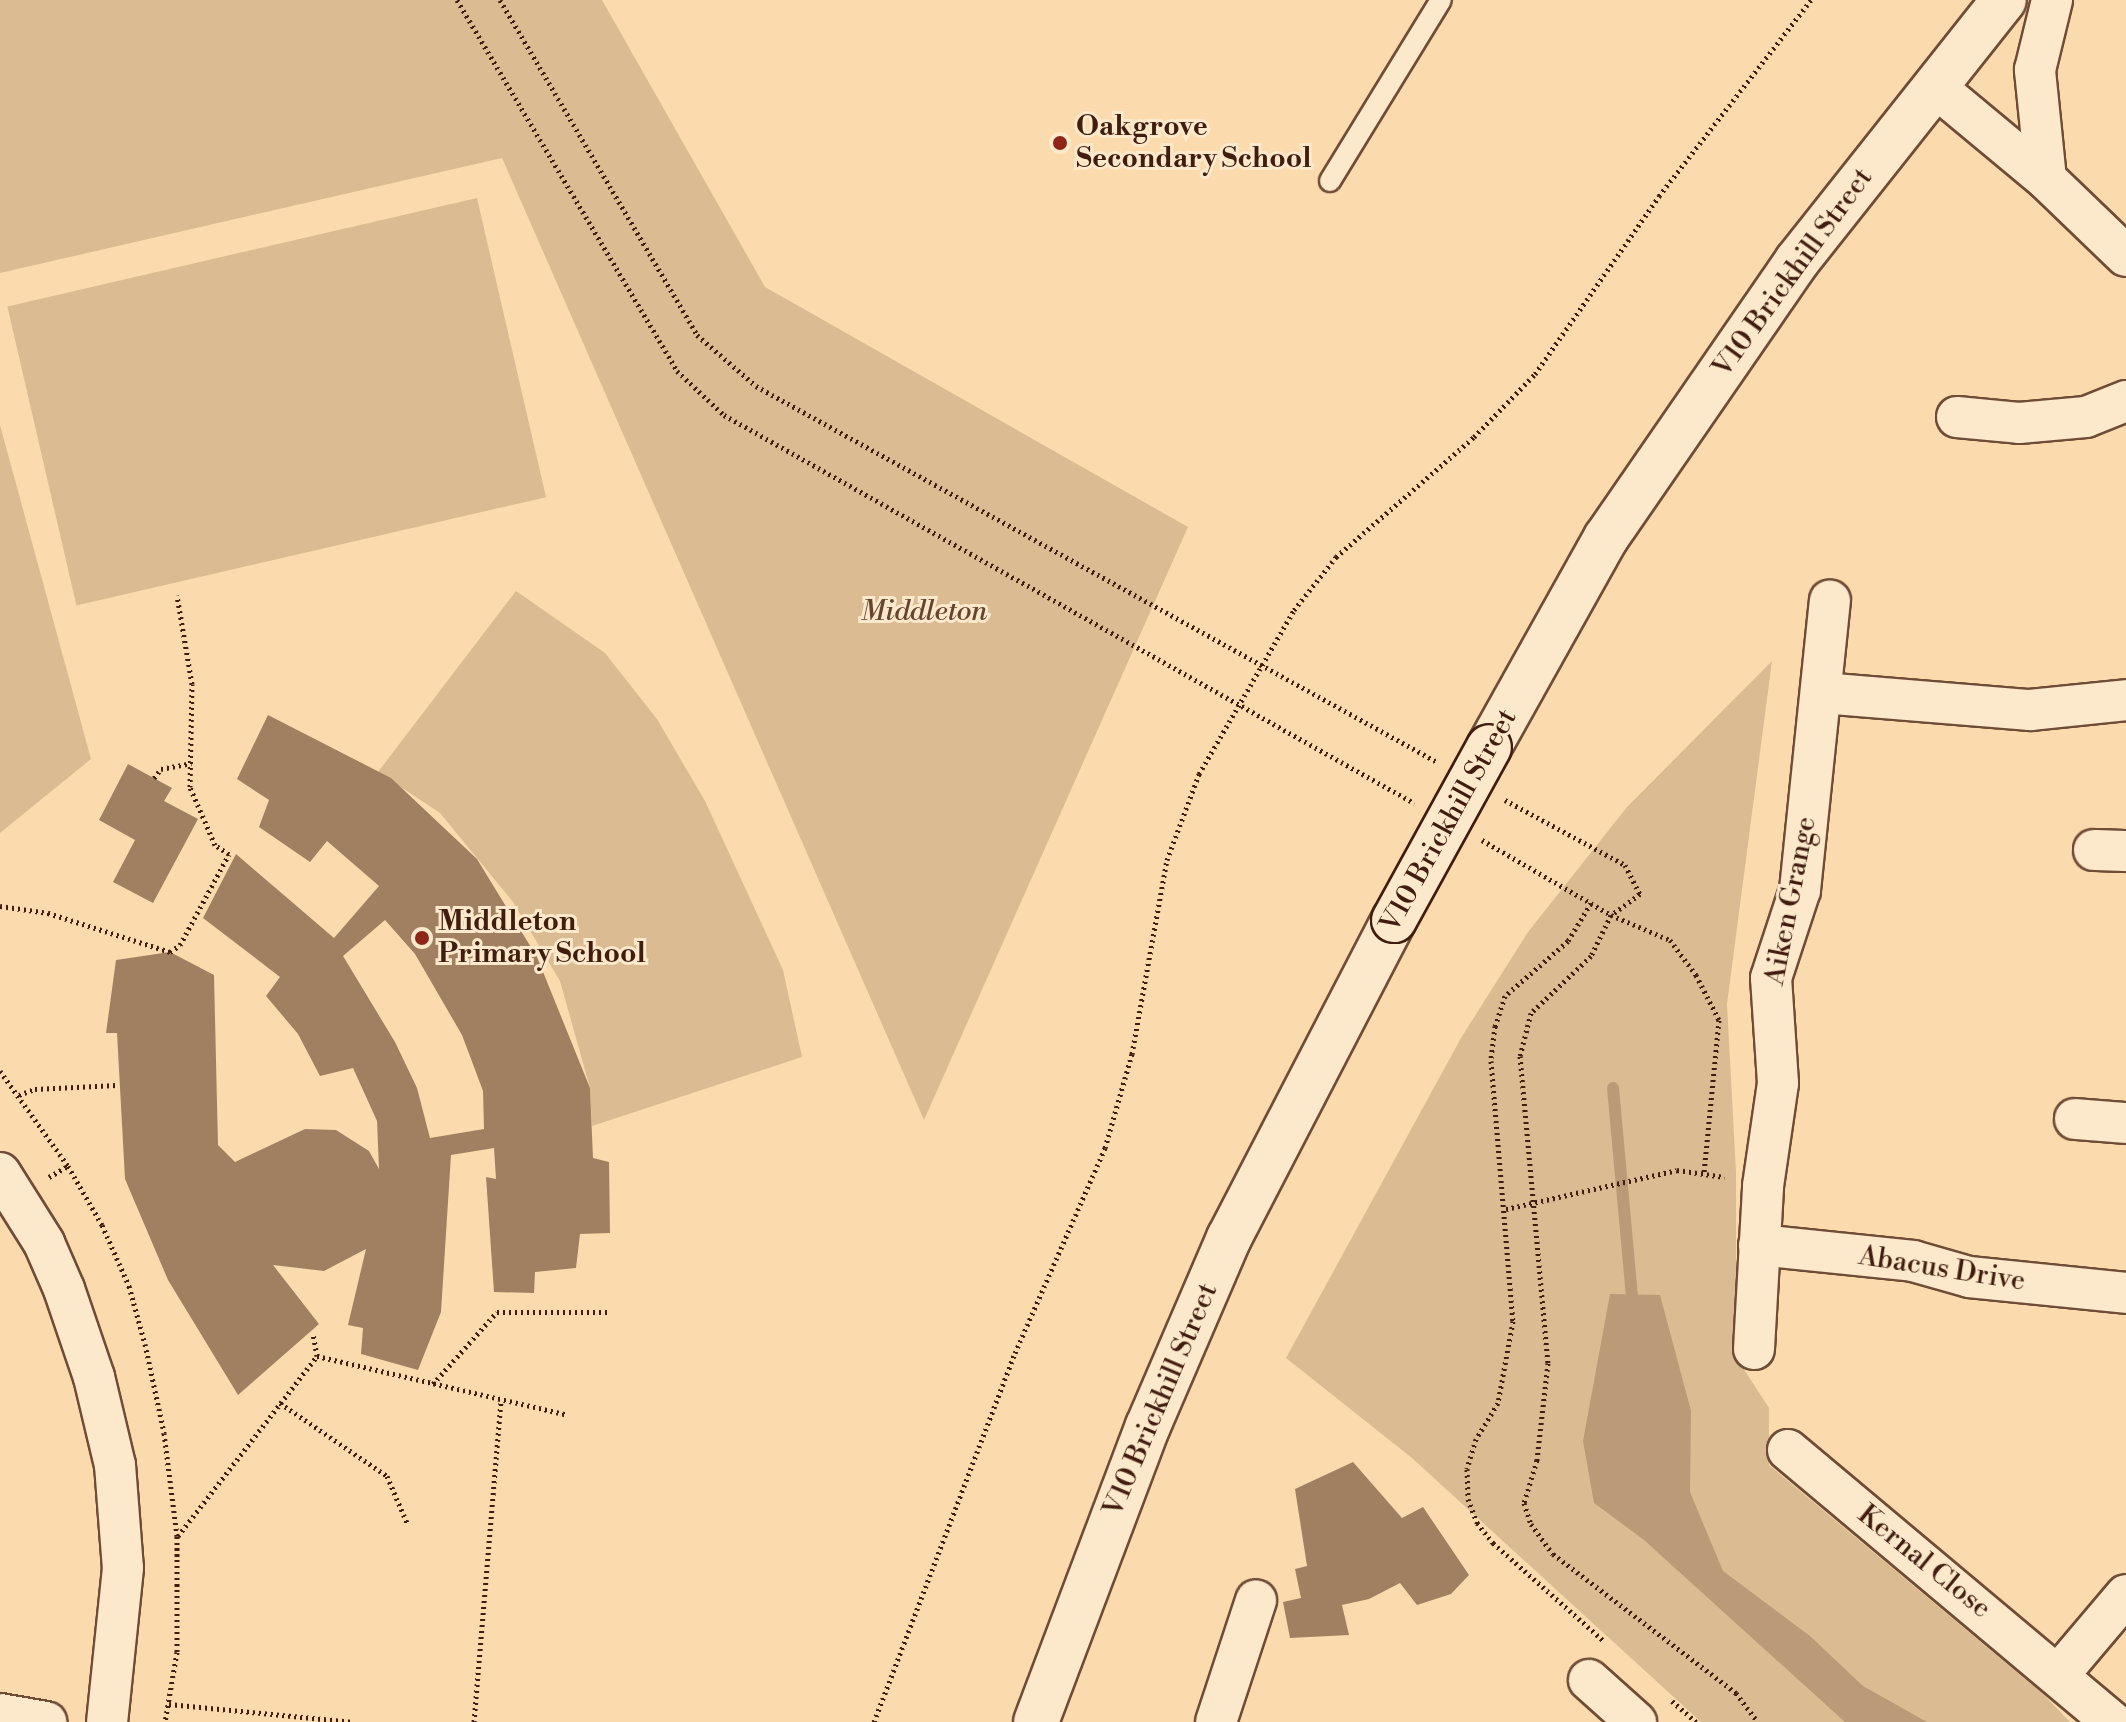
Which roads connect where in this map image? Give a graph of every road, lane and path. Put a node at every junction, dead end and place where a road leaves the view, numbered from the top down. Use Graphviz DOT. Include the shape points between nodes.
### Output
graph roads {
  1 [pos="457,0"];
  2 [pos="500,0"];
  3 [pos="1441,0"];
  4 [pos="1811,0"];
  5 [pos="1980,0"];
  6 [pos="2004,0"];
  7 [pos="2052,0"];
  8 [pos="1968,43"];
  9 [pos="1934,86"];
  10 [pos="2046,179"];
  11 [pos="1330,181"];
  12 [pos="2126,256"];
  13 [pos="2126,401"];
  14 [pos="1957,417"];
  15 [pos="177,595"];
  16 [pos="1830,601"];
  17 [pos="1260,666"];
  18 [pos="1822,693"];
  19 [pos="2126,700"];
  20 [pos="1238,706"];
  21 [pos="191,763"];
  22 [pos="1442,765"];
  23 [pos="154,778"];
  24 [pos="1498,796"];
  25 [pos="1426,810"];
  26 [pos="1478,838"];
  27 [pos="1591,903"];
  28 [pos="0,906"];
  29 [pos="1611,915"];
  30 [pos="0,1071"];
  31 [pos="117,1085"];
  32 [pos="19,1095"];
  33 [pos="2075,1119"];
  34 [pos="2126,1123"];
  35 [pos="0,1173"];
  36 [pos="1704,1173"];
  37 [pos="1763,1186"];
  38 [pos="1530,1205"];
  39 [pos="1506,1209"];
  40 [pos="1759,1245"];
  41 [pos="2126,1293"];
  42 [pos="607,1312"];
  43 [pos="313,1333"];
  44 [pos="1754,1349"];
  45 [pos="317,1356"];
  46 [pos="433,1384"];
  47 [pos="501,1400"];
  48 [pos="280,1403"];
  49 [pos="565,1414"];
  50 [pos="1788,1450"];
  51 [pos="408,1525"];
  52 [pos="177,1536"];
  53 [pos="2126,1595"];
  54 [pos="1256,1600"];
  55 [pos="1612,1648"];
  56 [pos="2060,1673"];
  57 [pos="1589,1680"];
  58 [pos="1660,1690"];
  59 [pos="169,1704"];
  60 [pos="0,1714"];
  61 [pos="46,1722"];
  62 [pos="107,1722"];
  63 [pos="165,1722"];
  64 [pos="351,1722"];
  65 [pos="474,1722"];
  66 [pos="874,1722"];
  67 [pos="1036,1722"];
  68 [pos="1216,1722"];
  69 [pos="1636,1722"];
  70 [pos="1696,1722"];
  71 [pos="1758,1722"];
  72 [pos="2112,1722"];
  1 -- 20 [label="path" via="677,371 724,415"];
  2 -- 17 [label="path" via="697,335 756,386"];
  3 -- 11 [label="lane"];
  4 -- 17 [label="path" via="1659,196 1535,374 1474,437 1336,557"];
  5 -- 8 [label="lane"];
  6 -- 8 [label="street, V10 Brickhill Street"];
  7 -- 10 [label="street" via="2035,70"];
  8 -- 9 [label="street, V10 Brickhill Street"];
  9 -- 10 [label="street"];
  9 -- 67 [label="street, V10 Brickhill Street, bridge" via="1797,261 1606,538 1394,920 1229,1238 1142,1440"];
  10 -- 12 [label="street"];
  13 -- 14 [label="street" via="2086,417 2019,423"];
  15 -- 21 [label="path" via="192,684"];
  16 -- 18 [label="street, Aiken Grange"];
  17 -- 20 [label="path"];
  17 -- 22 [label="path"];
  18 -- 19 [label="street" via="2030,710"];
  18 -- 37 [label="street, Aiken Grange" via="1800,890 1771,978 1778,1083"];
  20 -- 25 [label="path"];
  20 -- 66 [label="path" via="1199,774 1167,860 1132,1054 1105,1148 1015,1353"];
  21 -- 23 [label="path" via="161,769"];
  21 -- 28 [label="path" via="190,787 215,845 229,854 180,945 170,952 48,913"];
  24 -- 29 [label="path" via="1625,865 1640,894"];
  26 -- 27 [label="path"];
  27 -- 29 [label="path"];
  27 -- 39 [label="path" via="1568,941 1505,996 1495,1026 1491,1061"];
  29 -- 36 [label="path" via="1670,940 1719,1020"];
  29 -- 38 [label="path" via="1591,956 1531,1013 1520,1056"];
  30 -- 32 [label="path"];
  31 -- 32 [label="path" via="35,1089"];
  32 -- 52 [label="path" via="102,1225 129,1286 164,1433"];
  33 -- 34 [label="street"];
  35 -- 62 [label="street" via="44,1243 64,1289 94,1377 115,1465 123,1568"];
  36 -- 37 [label="path"];
  36 -- 38 [label="path" via="1677,1170"];
  37 -- 40 [label="street, Aiken Grange"];
  38 -- 39 [label="path"];
  38 -- 71 [label="path" via="1548,1363 1537,1460 1524,1503 1531,1524 1553,1554 1736,1693"];
  39 -- 55 [label="path" via="1513,1321 1498,1403 1471,1454 1468,1499 1477,1523 1493,1543"];
  40 -- 41 [label="street, Abacus Drive" via="1913,1261 1969,1277"];
  40 -- 44 [label="street, Aiken Grange"];
  42 -- 46 [label="path" via="497,1312"];
  43 -- 45 [label="path"];
  45 -- 46 [label="path"];
  45 -- 48 [label="path"];
  46 -- 47 [label="path"];
  47 -- 49 [label="path"];
  47 -- 65 [label="path"];
  48 -- 51 [label="path" via="387,1476"];
  48 -- 52 [label="path"];
  50 -- 56 [label="street, Kernal Close"];
  52 -- 59 [label="path" via="177,1652"];
  53 -- 56 [label="street"];
  54 -- 68 [label="street"];
  56 -- 72 [label="street, Kernal Close"];
  57 -- 69 [label="street"];
  58 -- 70 [label="path"];
  59 -- 63 [label="path"];
  59 -- 64 [label="path"];
  60 -- 61 [label="street"];
}
